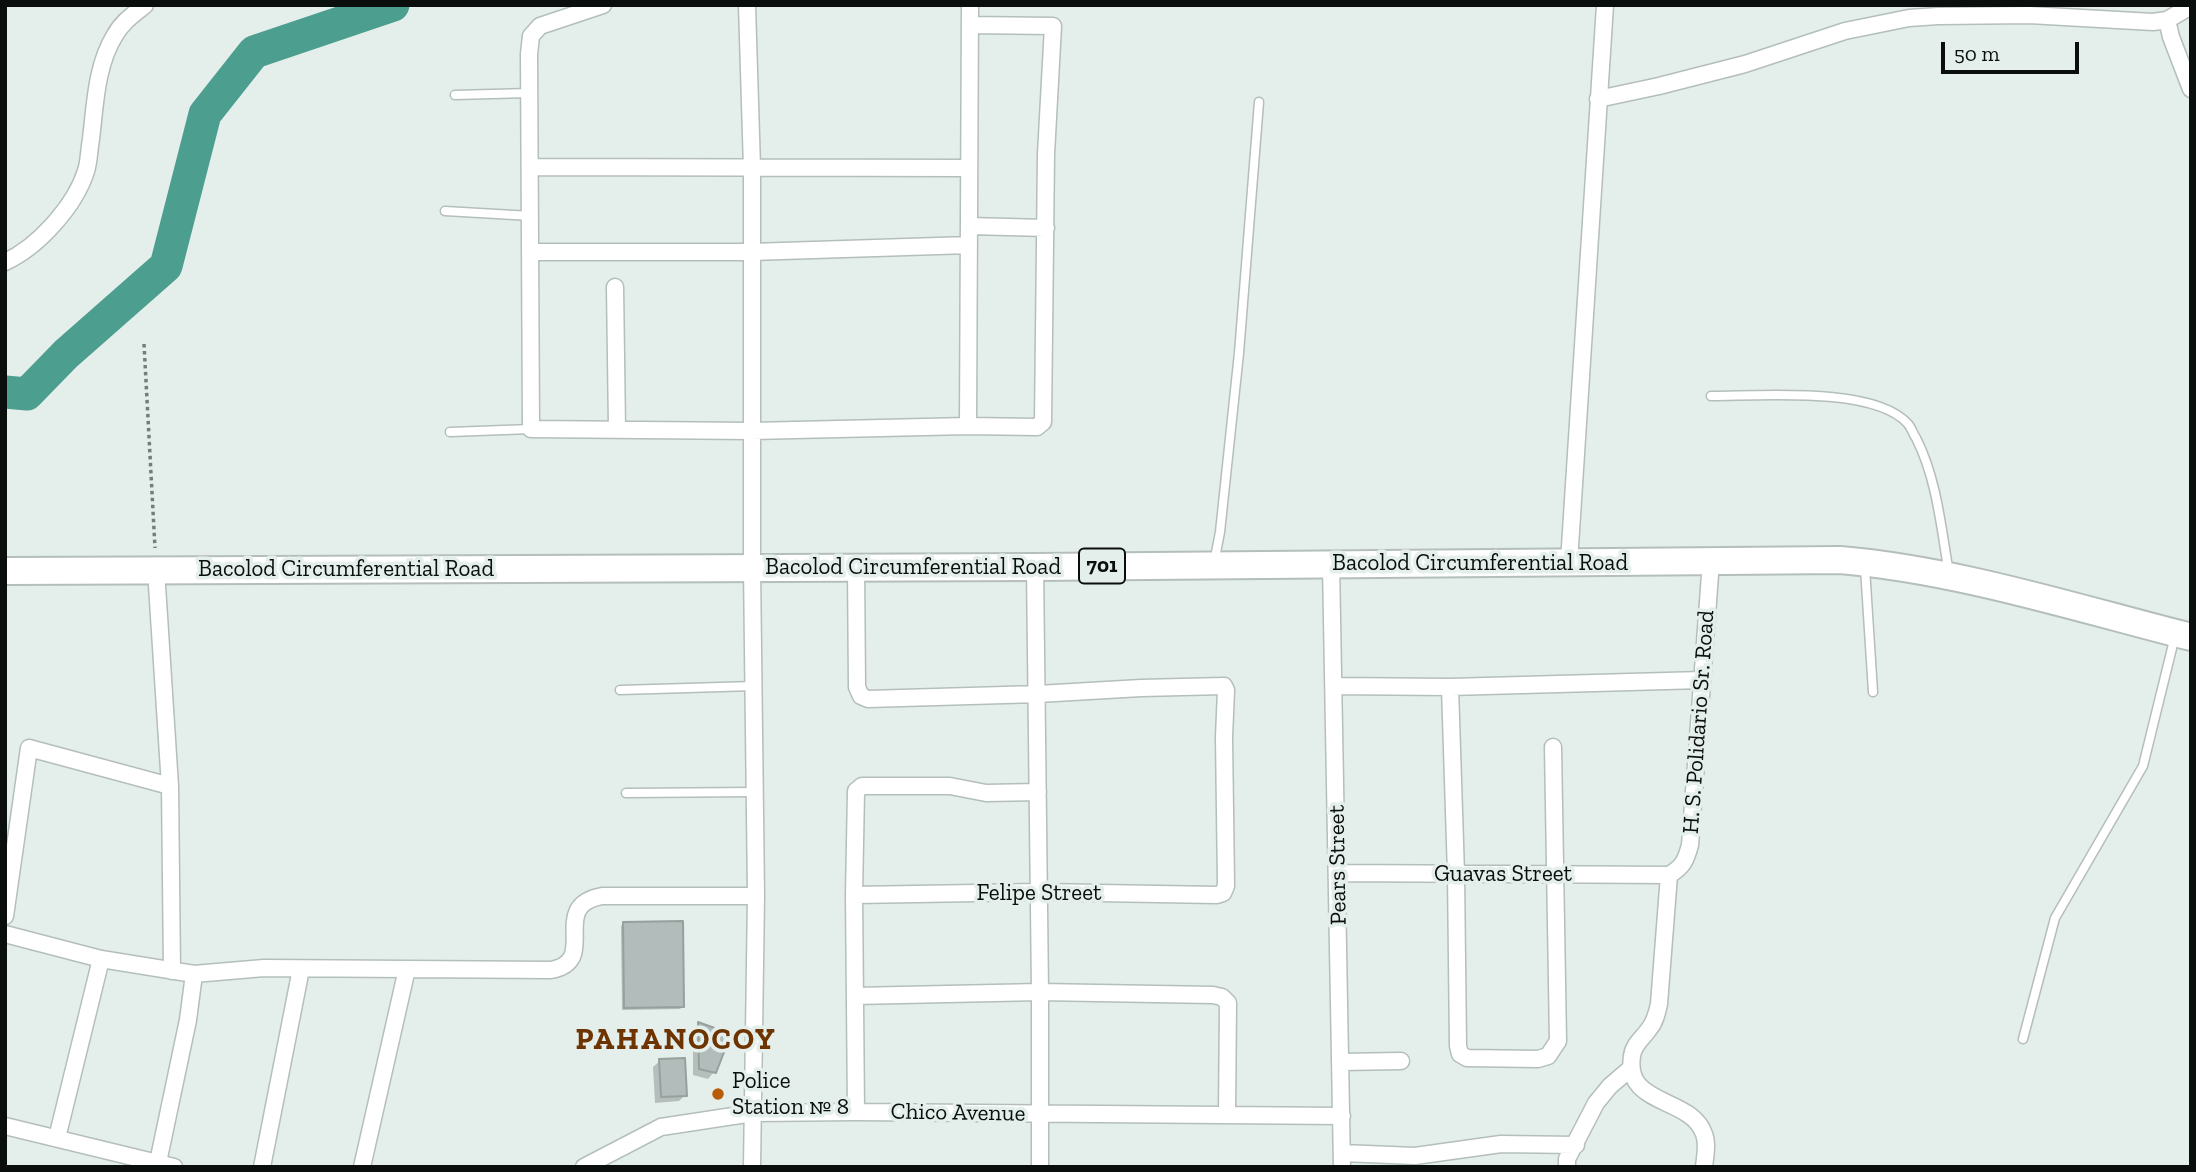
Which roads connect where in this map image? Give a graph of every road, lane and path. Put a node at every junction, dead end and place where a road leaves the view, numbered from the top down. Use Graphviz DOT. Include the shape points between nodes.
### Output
graph roads {
  1 [pos="145,5"];
  2 [pos="603,5"];
  3 [pos="747,5"];
  4 [pos="970,5"];
  5 [pos="1605,5"];
  6 [pos="2191,6"];
  7 [pos="2167,20"];
  8 [pos="970,25"];
  9 [pos="2191,89"];
  10 [pos="529,93"];
  11 [pos="455,95"];
  12 [pos="1598,99"];
  13 [pos="1259,102"];
  14 [pos="530,167"];
  15 [pos="752,168"];
  16 [pos="969,168"];
  17 [pos="445,211"];
  18 [pos="531,216"];
  19 [pos="969,226"];
  20 [pos="1046,228"];
  21 [pos="969,245"];
  22 [pos="531,252"];
  23 [pos="751,252"];
  24 [pos="5,262"];
  25 [pos="615,286"];
  26 [pos="144,344"];
  27 [pos="1711,397"];
  28 [pos="968,426"];
  29 [pos="531,429"];
  30 [pos="617,429"];
  31 [pos="752,431"];
  32 [pos="450,432"];
  33 [pos="1711,561"];
  34 [pos="1569,562"];
  35 [pos="1865,562"];
  36 [pos="1331,564"];
  37 [pos="1213,565"];
  38 [pos="752,567"];
  39 [pos="856,567"];
  40 [pos="1035,567"];
  41 [pos="156,570"];
  42 [pos="5,571"];
  43 [pos="1950,576"];
  44 [pos="2183,635"];
  45 [pos="1702,680"];
  46 [pos="754,686"];
  47 [pos="1334,686"];
  48 [pos="1450,687"];
  49 [pos="620,690"];
  50 [pos="1873,692"];
  51 [pos="1038,694"];
  52 [pos="1553,747"];
  53 [pos="170,786"];
  54 [pos="755,792"];
  55 [pos="1038,792"];
  56 [pos="626,793"];
  57 [pos="1338,873"];
  58 [pos="1555,873"];
  59 [pos="1456,874"];
  60 [pos="1669,875"];
  61 [pos="1039,892"];
  62 [pos="854,895"];
  63 [pos="756,897"];
  64 [pos="5,916"];
  65 [pos="5,934"];
  66 [pos="101,959"];
  67 [pos="301,969"];
  68 [pos="407,969"];
  69 [pos="172,971"];
  70 [pos="194,974"];
  71 [pos="1040,992"];
  72 [pos="855,996"];
  73 [pos="2023,1039"];
  74 [pos="1401,1061"];
  75 [pos="1341,1062"];
  76 [pos="1631,1068"];
  77 [pos="856,1112"];
  78 [pos="753,1113"];
  79 [pos="1041,1114"];
  80 [pos="1227,1115"];
  81 [pos="1342,1116"];
  82 [pos="5,1126"];
  83 [pos="57,1138"];
  84 [pos="1576,1145"];
  85 [pos="1342,1160"];
  86 [pos="157,1165"];
  87 [pos="174,1167"];
  88 [pos="262,1167"];
  89 [pos="362,1167"];
  90 [pos="584,1167"];
  91 [pos="752,1167"];
  92 [pos="1040,1167"];
  93 [pos="1567,1167"];
  94 [pos="1704,1167"];
  1 -- 24 [label="street" via="114,35 98,86 86,171 68,207 43,235"];
  2 -- 10 [label="street" via="540,26 531,36"];
  3 -- 15 [label="street"];
  4 -- 8 [label="street"];
  5 -- 12 [label="street"];
  6 -- 7 [label="street"];
  7 -- 9 [label="street"];
  7 -- 12 [label="street" via="2029,15 1909,18 1845,31 1745,64"];
  8 -- 16 [label="street"];
  8 -- 20 [label="street" via="1053,26"];
  10 -- 11 [label="lane"];
  10 -- 14 [label="street"];
  12 -- 34 [label="street"];
  13 -- 37 [label="lane" via="1239,353"];
  14 -- 15 [label="street"];
  14 -- 18 [label="street"];
  15 -- 16 [label="street"];
  15 -- 23 [label="street"];
  16 -- 19 [label="street"];
  17 -- 18 [label="lane"];
  18 -- 22 [label="street"];
  19 -- 20 [label="street"];
  19 -- 21 [label="street"];
  20 -- 28 [label="street" via="1044,422 1037,427"];
  21 -- 23 [label="street"];
  21 -- 28 [label="street"];
  22 -- 23 [label="street"];
  22 -- 29 [label="street"];
  23 -- 31 [label="street"];
  25 -- 30 [label="street"];
  26 -- 41 [label="path"];
  27 -- 43 [label="lane" via="1846,397 1887,410 1908,424 1921,448 1937,505"];
  28 -- 31 [label="street"];
  29 -- 30 [label="street"];
  29 -- 32 [label="lane"];
  30 -- 31 [label="street"];
  31 -- 38 [label="street"];
  33 -- 34 [label="main road, Bacolod Circumferential Road / 701"];
  33 -- 35 [label="main road, Bacolod Circumferential Road / 701"];
  33 -- 45 [label="street, H. S. Polidario Sr. Road"];
  34 -- 36 [label="main road, Bacolod Circumferential Road / 701"];
  35 -- 43 [label="main road, Bacolod Circumferential Road / 701"];
  35 -- 50 [label="lane"];
  36 -- 37 [label="main road, Bacolod Circumferential Road / 701"];
  36 -- 47 [label="street, Pears Street"];
  37 -- 40 [label="main road, Bacolod Circumferential Road / 701"];
  38 -- 39 [label="main road, Bacolod Circumferential Road / 701"];
  38 -- 41 [label="main road, Bacolod Circumferential Road / 701"];
  38 -- 46 [label="street"];
  39 -- 40 [label="main road, Bacolod Circumferential Road / 701"];
  39 -- 51 [label="street" via="857,687 861,696"];
  40 -- 51 [label="street"];
  41 -- 42 [label="main road, Bacolod Circumferential Road / 701"];
  41 -- 53 [label="street"];
  43 -- 44 [label="main road, Bacolod Circumferential Road / 701"];
  44 -- 73 [label="lane" via="2143,766 2055,918"];
  45 -- 48 [label="street"];
  45 -- 60 [label="street, H. S. Polidario Sr. Road" via="1690,845 1686,861"];
  46 -- 49 [label="lane"];
  46 -- 54 [label="street"];
  47 -- 48 [label="street"];
  47 -- 57 [label="street, Pears Street"];
  48 -- 59 [label="street"];
  51 -- 55 [label="street"];
  51 -- 61 [label="street, Felipe Street" via="1224,686 1226,690 1223,893"];
  52 -- 58 [label="street"];
  53 -- 64 [label="street" via="29,748"];
  53 -- 69 [label="street"];
  54 -- 56 [label="lane"];
  54 -- 63 [label="street"];
  55 -- 61 [label="street"];
  55 -- 62 [label="street" via="862,786 855,797"];
  57 -- 59 [label="street, Guavas Street"];
  57 -- 75 [label="street, Pears Street"];
  58 -- 59 [label="street, Guavas Street"];
  58 -- 59 [label="street" via="1558,1041 1548,1056 1538,1059 1467,1058 1460,1054"];
  58 -- 60 [label="street, Guavas Street"];
  60 -- 76 [label="street" via="1657,1017 1638,1042"];
  61 -- 62 [label="street, Felipe Street"];
  61 -- 71 [label="street"];
  62 -- 72 [label="street"];
  63 -- 68 [label="street" via="592,898 578,910 574,956 562,968"];
  63 -- 78 [label="street"];
  65 -- 66 [label="street"];
  66 -- 69 [label="street"];
  66 -- 83 [label="street"];
  67 -- 68 [label="street"];
  67 -- 70 [label="street"];
  67 -- 88 [label="street"];
  68 -- 89 [label="street"];
  69 -- 70 [label="street"];
  70 -- 86 [label="street"];
  71 -- 72 [label="street"];
  71 -- 79 [label="street"];
  71 -- 80 [label="street" via="1222,997 1228,1003"];
  72 -- 77 [label="street"];
  74 -- 75 [label="street"];
  75 -- 81 [label="street, Pears Street"];
  76 -- 84 [label="street" via="1596,1103"];
  76 -- 94 [label="street" via="1635,1082 1647,1093 1698,1123 1705,1135"];
  77 -- 78 [label="street, Chico Avenue"];
  77 -- 79 [label="street, Chico Avenue"];
  78 -- 90 [label="street, Chico Avenue" via="661,1127"];
  78 -- 91 [label="street"];
  79 -- 80 [label="street, Chico Avenue"];
  79 -- 92 [label="street"];
  80 -- 81 [label="street, Chico Avenue"];
  81 -- 85 [label="street, Pears Street"];
  82 -- 83 [label="street"];
  83 -- 86 [label="street"];
  84 -- 85 [label="street" via="1501,1144"];
  84 -- 93 [label="street"];
  86 -- 87 [label="street"];
}
